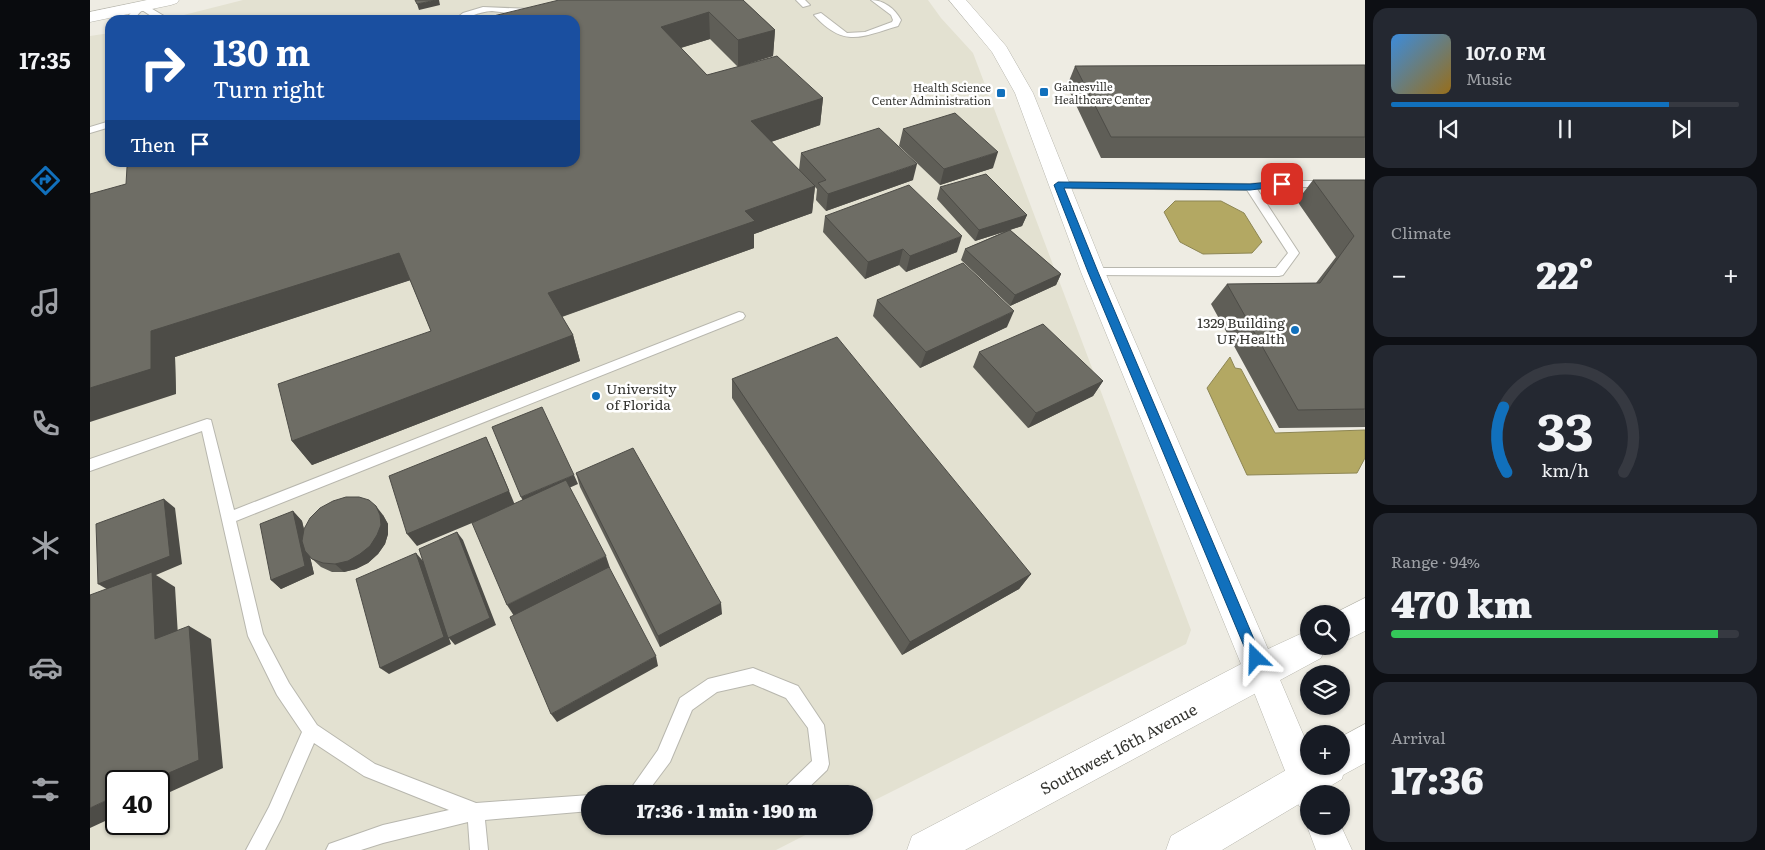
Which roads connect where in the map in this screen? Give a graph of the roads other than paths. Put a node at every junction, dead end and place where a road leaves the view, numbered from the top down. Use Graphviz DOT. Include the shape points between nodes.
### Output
graph roads {
  1 [pos="106,0"];
  2 [pos="171,0"];
  3 [pos="875,0"];
  4 [pos="957,0"];
  5 [pos="90,3"];
  6 [pos="141,3"];
  7 [pos="544,10"];
  8 [pos="132,15"];
  9 [pos="156,15"];
  10 [pos="464,15"];
  11 [pos="818,15"];
  12 [pos="90,17"];
  13 [pos="105,126"];
  14 [pos="90,130"];
  15 [pos="1338,184"];
  16 [pos="1058,185"];
  17 [pos="1250,187"];
  18 [pos="1093,272"];
  19 [pos="739,316"];
  20 [pos="90,465"];
  21 [pos="229,518"];
  22 [pos="1365,614"];
  23 [pos="1350,622"];
  24 [pos="1300,651"];
  25 [pos="1261,672"];
  26 [pos="311,731"];
  27 [pos="1365,742"];
  28 [pos="1350,752"];
  29 [pos="1315,780"];
  30 [pos="642,785"];
  31 [pos="799,785"];
  32 [pos="581,804"];
  33 [pos="476,812"];
  34 [pos="1328,835"];
  35 [pos="255,850"];
  36 [pos="335,850"];
  37 [pos="479,850"];
  38 [pos="926,850"];
  39 [pos="1185,850"];
  40 [pos="1334,850"];
  1 -- 5 [label="street"];
  2 -- 6 [label="street"];
  3 -- 11 [label="lane" via="894,14 895,24 850,36 842,34"];
  4 -- 16 [label="street" via="1012,69"];
  6 -- 8 [label="lane"];
  6 -- 9 [label="lane"];
  6 -- 12 [label="street"];
  7 -- 10 [label="lane" via="480,9"];
  13 -- 14 [label="lane"];
  15 -- 17 [label="lane"];
  16 -- 17 [label="lane"];
  16 -- 18 [label="street"];
  17 -- 18 [label="lane" via="1294,253 1278,272"];
  18 -- 25 [label="street"];
  19 -- 21 [label="lane"];
  20 -- 21 [label="lane" via="207,424"];
  21 -- 26 [label="lane" via="256,636 283,689"];
  22 -- 23 [label="street"];
  24 -- 25 [label="street, Southwest 16th Avenue"];
  25 -- 29 [label="street"];
  25 -- 38 [label="street, Southwest 16th Avenue"];
  26 -- 33 [label="lane" via="370,770"];
  26 -- 35 [label="lane"];
  27 -- 28 [label="street"];
  29 -- 39 [label="street"];
  30 -- 31 [label="lane" via="664,756 686,704 714,685 753,676 792,692 816,725 821,764"];
  32 -- 33 [label="lane"];
  33 -- 36 [label="lane" via="383,834"];
  33 -- 37 [label="lane"];
  34 -- 40 [label="street"];
}
